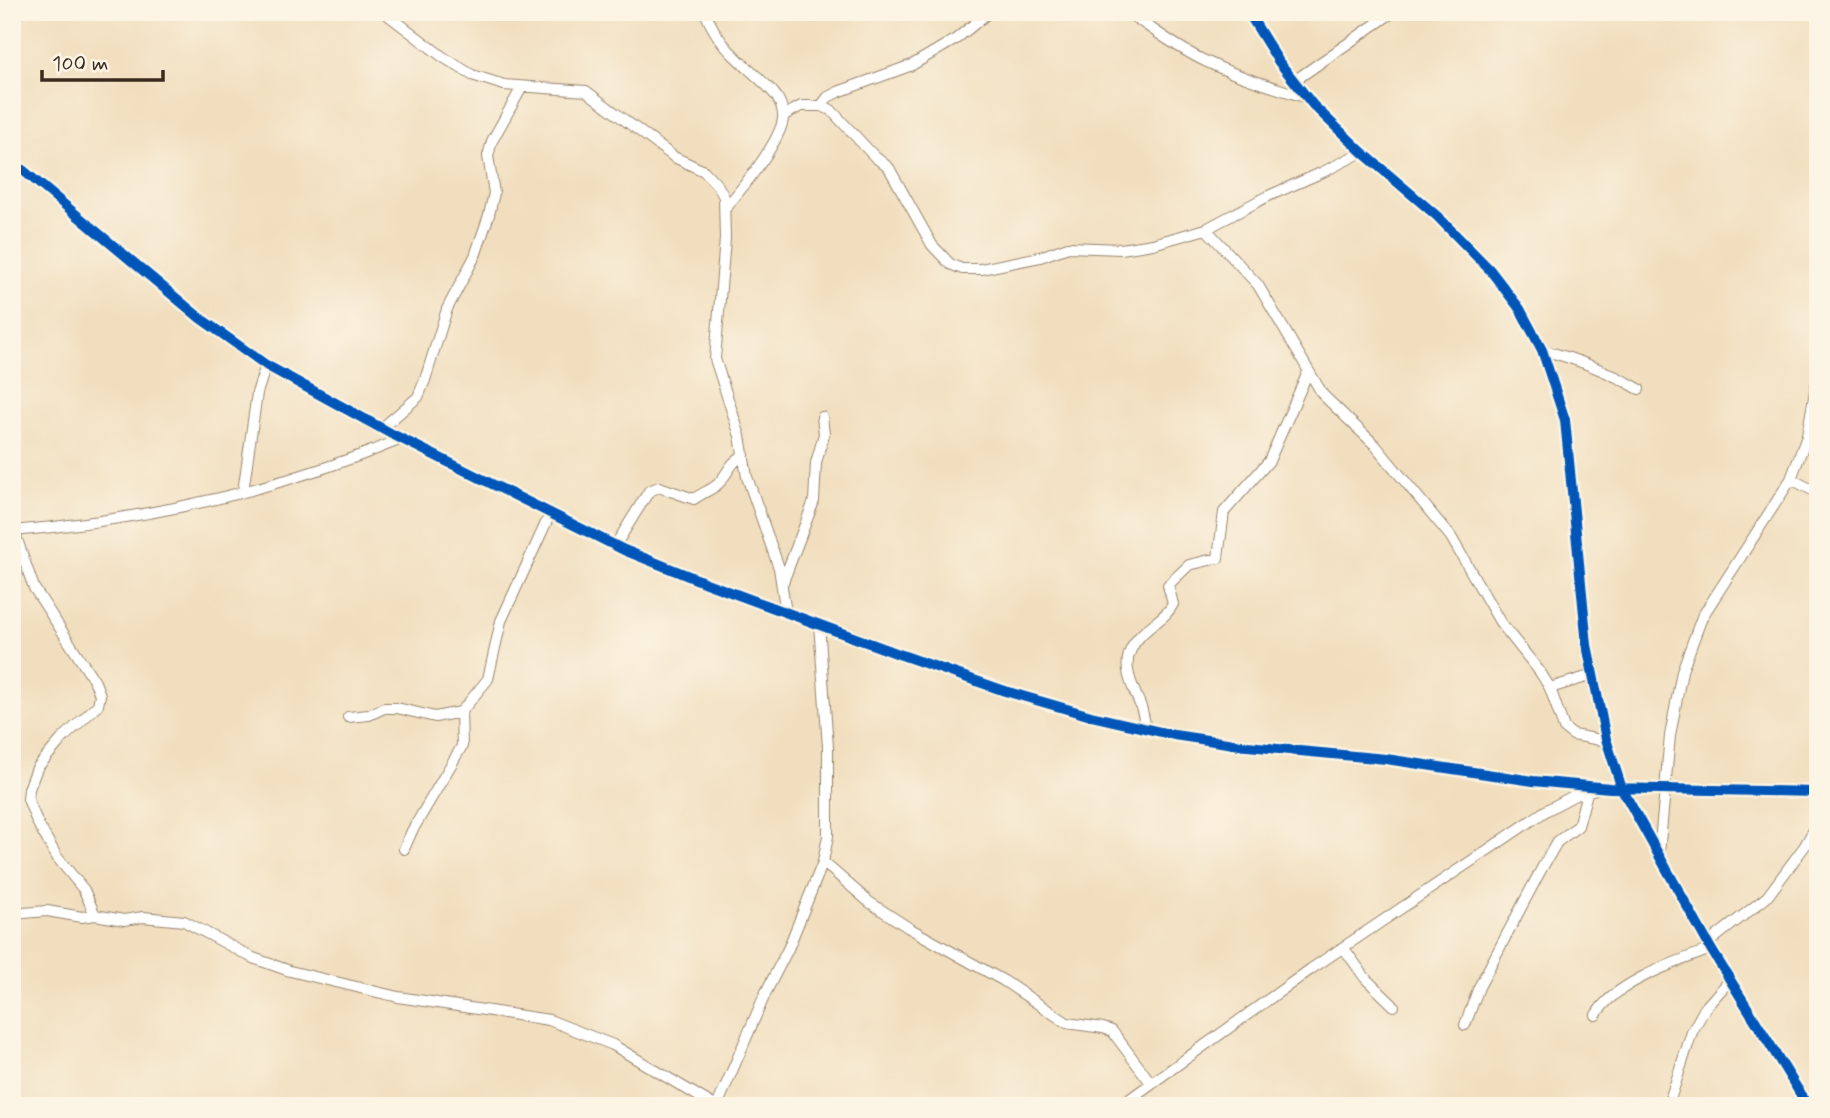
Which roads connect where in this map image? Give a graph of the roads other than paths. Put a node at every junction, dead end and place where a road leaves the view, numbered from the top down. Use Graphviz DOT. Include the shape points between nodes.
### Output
graph roads {
  1 [pos="384,12"];
  2 [pos="705,12"];
  3 [pos="989,12"];
  4 [pos="1127,12"];
  5 [pos="1248,12"];
  6 [pos="1393,12"];
  7 [pos="1294,81"];
  8 [pos="522,87"];
  9 [pos="1308,98"];
  10 [pos="778,99"];
  11 [pos="801,106"];
  12 [pos="821,106"];
  13 [pos="783,116"];
  14 [pos="1362,152"];
  15 [pos="12,161"];
  16 [pos="725,209"];
  17 [pos="1206,229"];
  18 [pos="1542,350"];
  19 [pos="266,365"];
  20 [pos="1308,372"];
  21 [pos="1818,375"];
  22 [pos="1639,389"];
  23 [pos="822,417"];
  24 [pos="1813,427"];
  25 [pos="382,428"];
  26 [pos="402,439"];
  27 [pos="744,455"];
  28 [pos="1791,479"];
  29 [pos="243,492"];
  30 [pos="1818,493"];
  31 [pos="551,512"];
  32 [pos="13,531"];
  33 [pos="615,545"];
  34 [pos="783,583"];
  35 [pos="786,613"];
  36 [pos="820,624"];
  37 [pos="1593,675"];
  38 [pos="1550,688"];
  39 [pos="461,712"];
  40 [pos="348,717"];
  41 [pos="1146,729"];
  42 [pos="1606,741"];
  43 [pos="1600,788"];
  44 [pos="1622,789"];
  45 [pos="1667,790"];
  46 [pos="1818,792"];
  47 [pos="1587,793"];
  48 [pos="1818,823"];
  49 [pos="404,849"];
  50 [pos="1659,854"];
  51 [pos="823,862"];
  52 [pos="12,914"];
  53 [pos="95,915"];
  54 [pos="1709,946"];
  55 [pos="1343,947"];
  56 [pos="1730,980"];
  57 [pos="1394,1006"];
  58 [pos="1596,1015"];
  59 [pos="1465,1025"];
  60 [pos="1151,1083"];
  61 [pos="1135,1102"];
  62 [pos="716,1106"];
  63 [pos="1119,1106"];
  64 [pos="1668,1106"];
  65 [pos="1808,1106"];
  1 -- 8 [label="street" via="472,75"];
  2 -- 10 [label="street" via="728,52"];
  3 -- 12 [label="street" via="912,65 838,92"];
  4 -- 9 [label="street" via="1205,61"];
  5 -- 7 [label="street"];
  6 -- 7 [label="street"];
  7 -- 9 [label="street"];
  8 -- 16 [label="street" via="586,91 674,157 704,171 718,186"];
  8 -- 25 [label="street" via="492,141 488,156 494,193 489,215 475,256 447,309 418,397"];
  9 -- 14 [label="street"];
  10 -- 11 [label="street"];
  10 -- 13 [label="street"];
  11 -- 12 [label="street"];
  11 -- 13 [label="street"];
  12 -- 17 [label="street" via="831,110 889,168 932,245 950,264 962,269 1040,257 1068,247 1121,249 1153,244"];
  13 -- 16 [label="street" via="783,124 758,166"];
  14 -- 17 [label="street"];
  14 -- 18 [label="street" via="1437,216 1490,271 1520,309"];
  15 -- 19 [label="street" via="200,318"];
  16 -- 27 [label="street" via="716,359"];
  17 -- 20 [label="street" via="1258,285"];
  18 -- 22 [label="street" via="1609,371"];
  18 -- 37 [label="street" via="1564,420"];
  19 -- 25 [label="street"];
  19 -- 29 [label="street" via="257,393"];
  20 -- 38 [label="street" via="1323,395 1376,445 1451,537 1500,622"];
  20 -- 41 [label="street" via="1269,461 1224,512 1218,558 1189,565 1168,584 1173,604 1169,612 1136,641 1126,674"];
  21 -- 24 [label="street"];
  23 -- 34 [label="street" via="824,434 816,463 814,501"];
  24 -- 28 [label="street"];
  25 -- 26 [label="street"];
  26 -- 29 [label="street"];
  26 -- 31 [label="street"];
  27 -- 33 [label="street" via="732,461 717,486 694,499 659,487 649,491"];
  27 -- 34 [label="street" via="747,477"];
  28 -- 30 [label="street"];
  28 -- 45 [label="street" via="1702,617 1682,671 1670,736"];
  29 -- 32 [label="street" via="144,515"];
  31 -- 33 [label="street"];
  31 -- 39 [label="street" via="501,621 488,679"];
  32 -- 53 [label="street" via="34,588 100,695 98,705 37,768 29,789 37,822 84,890"];
  33 -- 35 [label="street"];
  34 -- 35 [label="street"];
  35 -- 36 [label="street"];
  36 -- 41 [label="street" via="1005,691"];
  36 -- 51 [label="street" via="828,747 828,836"];
  37 -- 38 [label="street"];
  37 -- 42 [label="street"];
  38 -- 42 [label="street" via="1564,728 1573,736"];
  39 -- 40 [label="street" via="435,717 384,708"];
  39 -- 49 [label="street" via="462,746"];
  41 -- 43 [label="street" via="1247,746"];
  42 -- 44 [label="street"];
  43 -- 44 [label="street"];
  43 -- 47 [label="street"];
  44 -- 45 [label="street"];
  44 -- 50 [label="street"];
  45 -- 46 [label="street"];
  45 -- 50 [label="street"];
  47 -- 55 [label="street" via="1547,810"];
  47 -- 59 [label="street" via="1578,826 1558,842 1542,868 1479,987"];
  48 -- 54 [label="street" via="1767,897"];
  50 -- 54 [label="street"];
  51 -- 60 [label="street" via="869,902 1067,1023 1112,1031"];
  51 -- 62 [label="street"];
  52 -- 53 [label="street"];
  53 -- 62 [label="street" via="184,921 253,958 290,971 398,996 549,1020 613,1045"];
  54 -- 56 [label="street"];
  54 -- 58 [label="street" via="1621,991"];
  55 -- 57 [label="street" via="1366,979"];
  55 -- 60 [label="street"];
  56 -- 64 [label="street" via="1705,1008 1692,1032"];
  56 -- 65 [label="street"];
  60 -- 61 [label="street"];
  61 -- 63 [label="street"];
}
